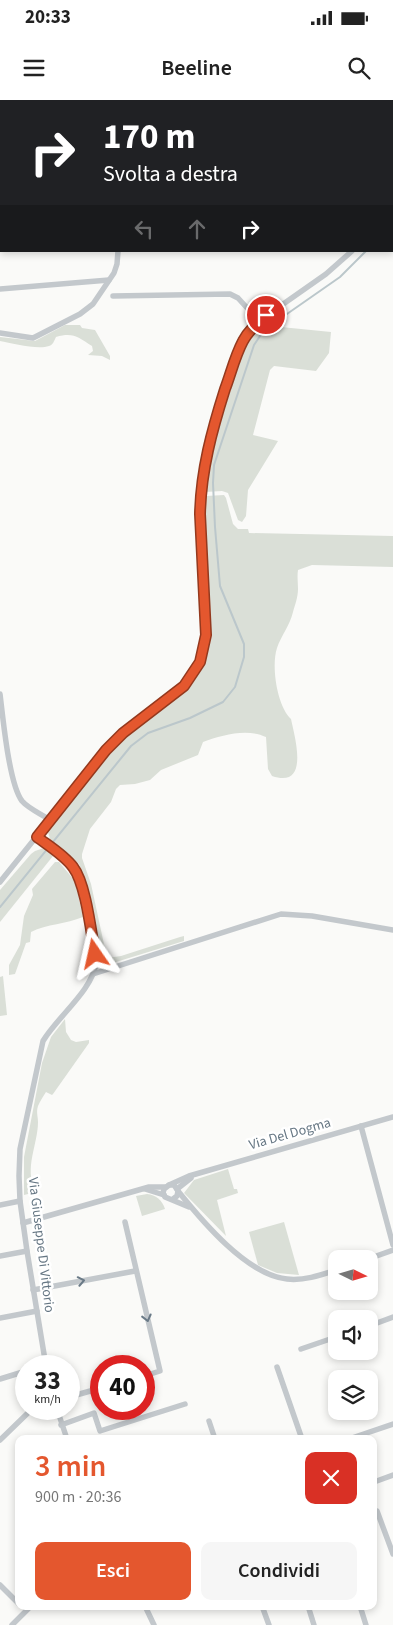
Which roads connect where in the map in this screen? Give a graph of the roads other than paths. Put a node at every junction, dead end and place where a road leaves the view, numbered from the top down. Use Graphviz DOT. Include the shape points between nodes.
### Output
graph roads {
  1 [pos="118,252"];
  2 [pos="351,252"];
  3 [pos="109,280"];
  4 [pos="0,289"];
  5 [pos="113,296"];
  6 [pos="259,321"];
  7 [pos="0,333"];
  8 [pos="0,694"];
  9 [pos="49,819"];
  10 [pos="37,837"];
  11 [pos="0,882"];
  12 [pos="393,930"];
  13 [pos="93,974"];
  14 [pos="393,1117"];
  15 [pos="361,1126"];
  16 [pos="195,1175"];
  17 [pos="167,1186"];
  18 [pos="145,1189"];
  19 [pos="177,1190"];
  20 [pos="164,1196"];
  21 [pos="173,1199"];
  22 [pos="20,1201"];
  23 [pos="0,1205"];
  24 [pos="191,1207"];
  25 [pos="125,1222"];
  26 [pos="23,1223"];
  27 [pos="393,1245"];
  28 [pos="393,1250"];
  29 [pos="27,1251"];
  30 [pos="378,1255"];
  31 [pos="0,1256"];
  32 [pos="135,1271"];
  33 [pos="328,1272"];
  34 [pos="33,1290"];
  35 [pos="37,1311"];
  36 [pos="393,1317"];
  37 [pos="0,1318"];
  38 [pos="378,1323"];
  39 [pos="328,1340"];
  40 [pos="301,1349"];
  41 [pos="43,1355"];
  42 [pos="277,1367"];
  43 [pos="155,1373"];
  44 [pos="15,1374"];
  45 [pos="0,1379"];
  46 [pos="185,1404"];
  47 [pos="21,1420"];
  48 [pos="60,1420"];
  49 [pos="209,1421"];
  50 [pos="393,1424"];
  51 [pos="62,1425"];
  52 [pos="66,1435"];
  53 [pos="214,1435"];
  54 [pos="301,1435"];
  55 [pos="361,1435"];
  56 [pos="0,1440"];
  57 [pos="393,1475"];
  58 [pos="377,1481"];
  59 [pos="377,1511"];
  60 [pos="393,1554"];
  61 [pos="0,1586"];
  62 [pos="15,1600"];
  63 [pos="147,1610"];
  64 [pos="263,1610"];
  65 [pos="309,1610"];
  66 [pos="361,1610"];
  67 [pos="26,1612"];
  68 [pos="12,1625"];
  69 [pos="154,1625"];
  70 [pos="269,1625"];
  71 [pos="314,1625"];
  72 [pos="366,1625"];
  1 -- 3 [label="street" via="117,264"];
  2 -- 6 [label="street" via="326,274"];
  3 -- 4 [label="street"];
  3 -- 7 [label="street" via="93,304 40,335 33,338"];
  5 -- 6 [label="street" via="230,294 238,298"];
  6 -- 9 [label="street" via="243,342 234,364 205,460 200,514 206,635 200,662 184,686 106,750"];
  8 -- 9 [label="street" via="16,789 23,802"];
  9 -- 10 [label="street"];
  10 -- 11 [label="street"];
  10 -- 13 [label="street" via="73,866 80,879 95,954"];
  12 -- 13 [label="street" via="282,914"];
  13 -- 22 [label="street, Via Giuseppe Di Vittorio" via="49,1031 40,1049 20,1149"];
  14 -- 15 [label="street, Via Del Dogma"];
  15 -- 16 [label="street, Via Del Dogma"];
  15 -- 27 [label="street"];
  16 -- 17 [label="street, Via Del Dogma"];
  16 -- 19 [label="street"];
  17 -- 18 [label="street"];
  17 -- 19 [label="street" via="174,1186"];
  17 -- 20 [label="street"];
  18 -- 20 [label="street"];
  18 -- 26 [label="street"];
  19 -- 21 [label="street"];
  19 -- 24 [label="street"];
  20 -- 21 [label="street"];
  21 -- 24 [label="street"];
  22 -- 23 [label="street"];
  22 -- 26 [label="street, Via Giuseppe Di Vittorio"];
  24 -- 33 [label="street" via="237,1254 267,1275 297,1280"];
  25 -- 32 [label="street"];
  26 -- 29 [label="street, Via Giuseppe Di Vittorio"];
  28 -- 30 [label="street"];
  29 -- 31 [label="street"];
  29 -- 34 [label="street, Via Giuseppe Di Vittorio"];
  34 -- 32 [label="street, one-way"];
  32 -- 43 [label="street, one-way" via="160,1371"];
  34 -- 35 [label="street, Via Giuseppe Di Vittorio"];
  35 -- 37 [label="street"];
  35 -- 41 [label="street, Via Giuseppe Di Vittorio"];
  36 -- 38 [label="street"];
  39 -- 40 [label="street"];
  42 -- 54 [label="street"];
  44 -- 45 [label="street"];
  46 -- 51 [label="street" via="100,1431 94,1413"];
  47 -- 56 [label="street"];
  48 -- 51 [label="street"];
  49 -- 53 [label="street"];
  50 -- 55 [label="street"];
  51 -- 52 [label="street"];
  57 -- 58 [label="street"];
  59 -- 60 [label="street"];
  61 -- 62 [label="street"];
  63 -- 69 [label="street"];
  64 -- 70 [label="street"];
  65 -- 71 [label="street"];
  66 -- 72 [label="street"];
  67 -- 68 [label="street"];
}
